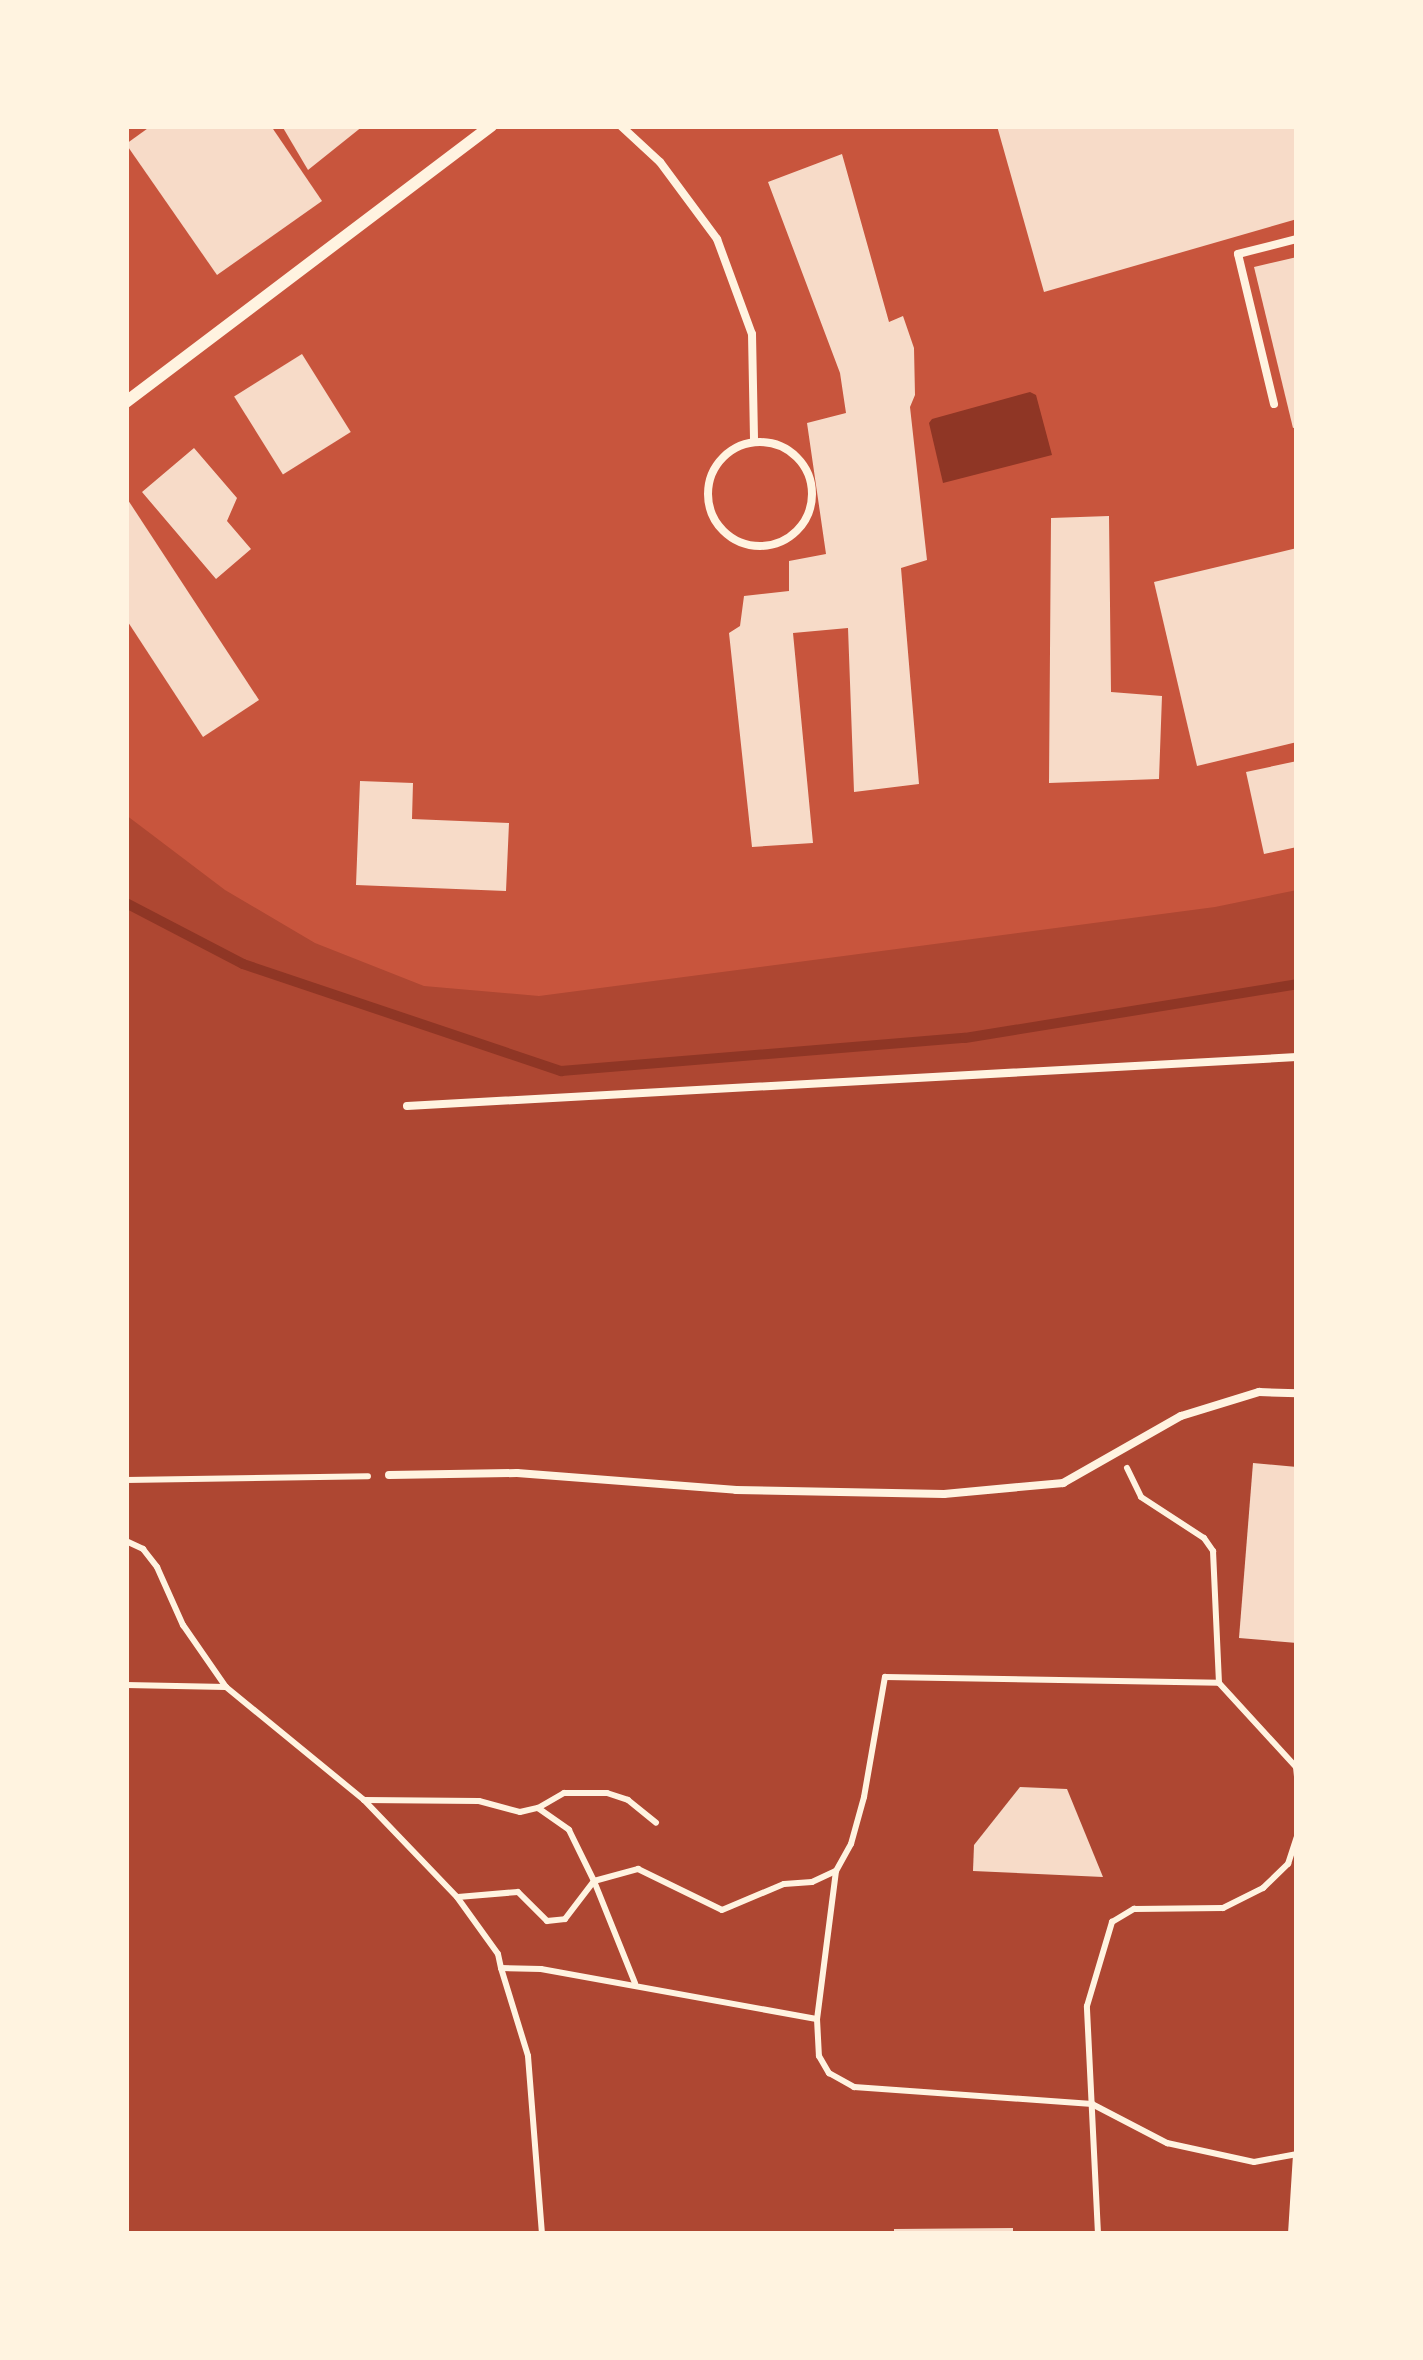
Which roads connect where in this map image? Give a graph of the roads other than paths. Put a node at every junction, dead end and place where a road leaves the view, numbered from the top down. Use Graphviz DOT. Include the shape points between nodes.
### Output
graph roads {
  1 [pos="491,126"];
  2 [pos="621,126"];
  3 [pos="1297,239"];
  4 [pos="126,402"];
  5 [pos="1274,404"];
  6 [pos="754,441"];
  7 [pos="1297,1057"];
  8 [pos="407,1106"];
  9 [pos="1297,1393"];
  10 [pos="389,1475"];
  1 -- 4 [label="street"];
  2 -- 6 [label="lane" via="660,162 716,239 752,334"];
  3 -- 5 [label="lane" via="1238,254"];
  6 -- 6 [label="lane" via="722,457 707,490 720,529 755,547 794,534 812,498 802,463 785,448"];
  7 -- 8 [label="lane"];
  9 -- 10 [label="lane" via="1259,1392 1181,1416 1063,1483 944,1494 736,1490 517,1473"];
}
